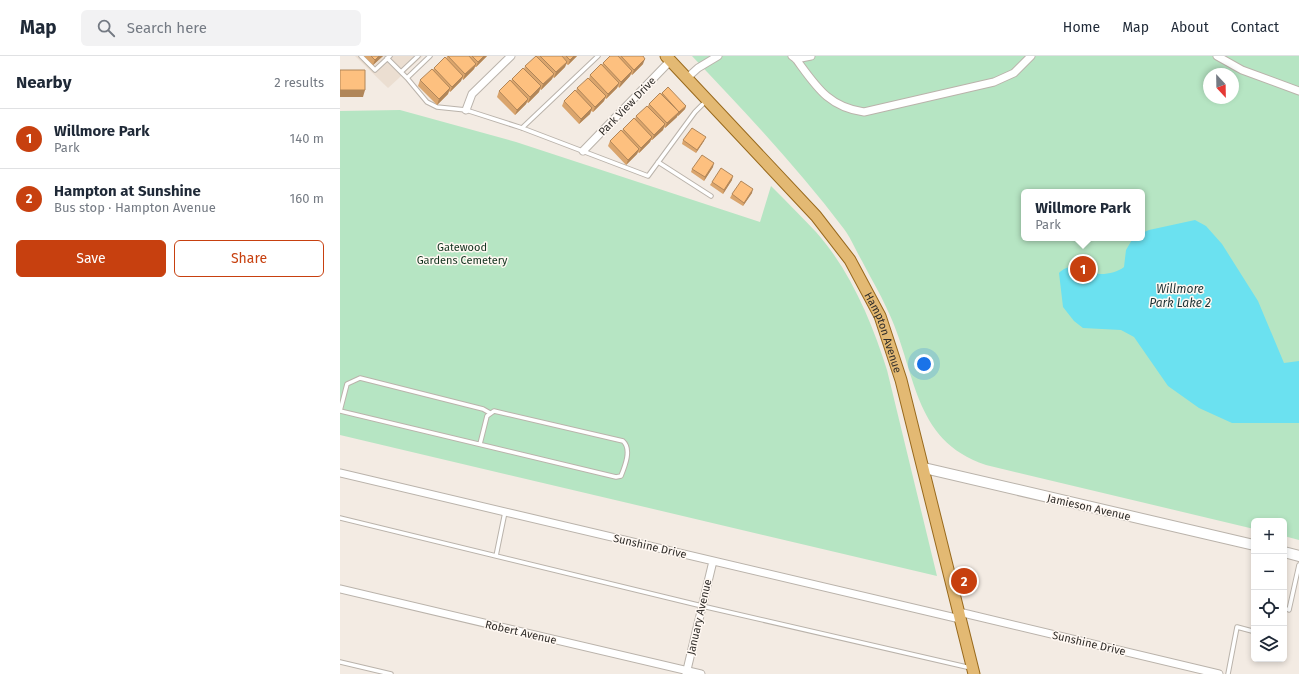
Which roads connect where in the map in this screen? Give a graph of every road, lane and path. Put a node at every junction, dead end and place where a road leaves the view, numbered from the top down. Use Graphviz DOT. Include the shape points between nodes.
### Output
graph roads {
  1 [pos="361,56"];
  2 [pos="418,56"];
  3 [pos="430,56"];
  4 [pos="511,56"];
  5 [pos="598,56"];
  6 [pos="718,56"];
  7 [pos="811,56"];
  8 [pos="1031,56"];
  9 [pos="1217,56"];
  10 [pos="388,57"];
  11 [pos="794,57"];
  12 [pos="668,58"];
  13 [pos="401,72"];
  14 [pos="407,78"];
  15 [pos="687,78"];
  16 [pos="1299,90"];
  17 [pos="707,100"];
  18 [pos="466,110"];
  19 [pos="522,128"];
  20 [pos="583,151"];
  21 [pos="658,162"];
  22 [pos="711,196"];
  23 [pos="340,411"];
  24 [pos="490,413"];
  25 [pos="480,444"];
  26 [pos="924,468"];
  27 [pos="340,473"];
  28 [pos="504,512"];
  29 [pos="340,518"];
  30 [pos="1251,544"];
  31 [pos="1287,553"];
  32 [pos="496,556"];
  33 [pos="1299,556"];
  34 [pos="713,561"];
  35 [pos="1299,565"];
  36 [pos="340,589"];
  37 [pos="702,606"];
  38 [pos="1287,609"];
  39 [pos="960,616"];
  40 [pos="1251,631"];
  41 [pos="340,662"];
  42 [pos="974,671"];
  43 [pos="686,672"];
  44 [pos="391,674"];
  45 [pos="701,674"];
  46 [pos="1220,674"];
  47 [pos="1228,674"];
  1 -- 10 [label="lane" via="375,70"];
  2 -- 13 [label="lane"];
  3 -- 14 [label="lane"];
  4 -- 18 [label="street" via="472,94"];
  5 -- 19 [label="lane"];
  6 -- 15 [label="street"];
  7 -- 11 [label="street"];
  8 -- 11 [label="street" via="1014,73 994,82 864,112 844,107 824,95"];
  9 -- 16 [label="street" via="1242,70"];
  10 -- 13 [label="lane"];
  12 -- 15 [label="main road, Hampton Avenue"];
  12 -- 20 [label="street, Park View Drive"];
  13 -- 14 [label="lane"];
  14 -- 18 [label="lane" via="427,102 437,107"];
  15 -- 17 [label="main road, Hampton Avenue"];
  17 -- 21 [label="lane"];
  17 -- 26 [label="main road, Hampton Avenue" via="816,216 850,260 870,295 886,334"];
  18 -- 19 [label="lane"];
  19 -- 20 [label="lane"];
  20 -- 21 [label="lane" via="648,176"];
  21 -- 22 [label="lane"];
  23 -- 24 [label="lane" via="347,384 360,378 484,409"];
  23 -- 25 [label="lane"];
  24 -- 25 [label="lane"];
  24 -- 25 [label="lane" via="494,411 623,441 627,444 624,467 620,476 616,477"];
  26 -- 30 [label="main road, Jamieson Avenue"];
  26 -- 39 [label="main road, Hampton Avenue"];
  27 -- 28 [label="street, Sunshine Drive"];
  28 -- 32 [label="lane"];
  28 -- 34 [label="street, Sunshine Drive"];
  29 -- 32 [label="lane"];
  31 -- 33 [label="main road"];
  32 -- 37 [label="lane"];
  34 -- 37 [label="street, January Avenue"];
  34 -- 39 [label="street, Sunshine Drive"];
  35 -- 38 [label="lane" via="1289,610"];
  36 -- 43 [label="street, Robert Avenue"];
  37 -- 42 [label="lane"];
  37 -- 43 [label="street, January Avenue"];
  39 -- 42 [label="main road, Hampton Avenue"];
  39 -- 46 [label="street, Sunshine Drive"];
  40 -- 47 [label="lane" via="1237,627"];
  41 -- 44 [label="lane"];
  43 -- 45 [label="street, Robert Avenue"];
}
